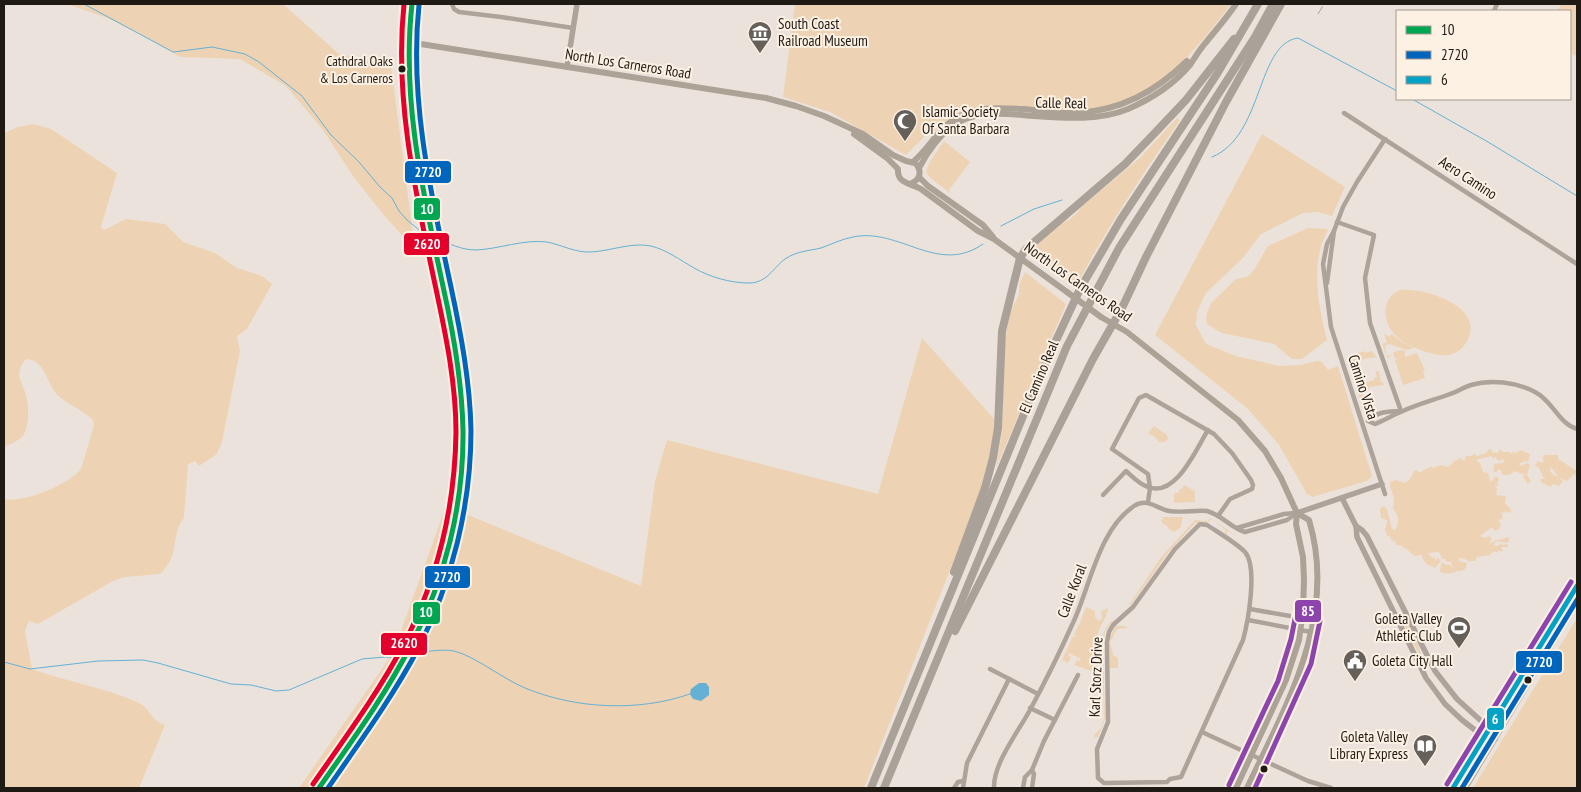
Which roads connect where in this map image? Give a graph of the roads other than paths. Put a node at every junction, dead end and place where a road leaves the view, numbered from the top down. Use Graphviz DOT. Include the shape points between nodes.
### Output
graph roads {
  1 [pos="412,4"];
  2 [pos="452,4"];
  3 [pos="576,4"];
  4 [pos="1236,4"];
  5 [pos="1258,4"];
  6 [pos="1273,4"];
  7 [pos="1281,4"];
  8 [pos="573,28"];
  9 [pos="1245,29"];
  10 [pos="408,42"];
  11 [pos="1201,48"];
  12 [pos="567,67"];
  13 [pos="1344,113"];
  14 [pos="841,124"];
  15 [pos="1385,139"];
  16 [pos="909,162"];
  17 [pos="920,168"];
  18 [pos="898,170"];
  19 [pos="919,176"];
  20 [pos="912,183"];
  21 [pos="1337,222"];
  22 [pos="994,238"];
  23 [pos="1020,258"];
  24 [pos="1577,264"];
  25 [pos="1113,325"];
  26 [pos="1401,411"];
  27 [pos="1368,422"];
  28 [pos="1362,423"];
  29 [pos="1577,429"];
  30 [pos="1208,430"];
  31 [pos="1121,467"];
  32 [pos="1126,471"];
  33 [pos="1382,484"];
  34 [pos="1150,488"];
  35 [pos="1385,494"];
  36 [pos="1103,495"];
  37 [pos="1342,498"];
  38 [pos="1148,502"];
  39 [pos="1297,512"];
  40 [pos="1218,516"];
  41 [pos="1356,526"];
  42 [pos="1577,586"];
  43 [pos="1577,602"];
  44 [pos="1402,603"];
  45 [pos="1393,608"];
  46 [pos="1250,609"];
  47 [pos="1303,618"];
  48 [pos="1248,620"];
  49 [pos="1313,620"];
  50 [pos="1301,630"];
  51 [pos="1311,632"];
  52 [pos="928,647"];
  53 [pos="990,669"];
  54 [pos="1078,675"];
  55 [pos="1009,679"];
  56 [pos="1038,694"];
  57 [pos="922,698"];
  58 [pos="1030,708"];
  59 [pos="1055,720"];
  60 [pos="1490,729"];
  61 [pos="1202,732"];
  62 [pos="1484,738"];
  63 [pos="1495,739"];
  64 [pos="1251,756"];
  65 [pos="1261,760"];
  66 [pos="1032,770"];
  67 [pos="963,781"];
  68 [pos="319,788"];
  69 [pos="871,788"];
  70 [pos="884,788"];
  71 [pos="954,788"];
  72 [pos="962,788"];
  73 [pos="994,788"];
  74 [pos="1023,788"];
  75 [pos="1032,788"];
  76 [pos="1236,788"];
  77 [pos="1247,788"];
  78 [pos="1331,788"];
  79 [pos="1453,788"];
  80 [pos="1465,788"];
  1 -- 10 [label="main road"];
  2 -- 8 [label="street" via="459,12"];
  3 -- 8 [label="street"];
  4 -- 11 [label="main road, Calle Real"];
  5 -- 9 [label="highway, El Camino Real"];
  6 -- 57 [label="highway, El Camino Real" via="1119,248 1067,346"];
  7 -- 25 [label="highway" via="1226,102"];
  8 -- 12 [label="street"];
  9 -- 23 [label="highway" via="1186,100 1125,164 1026,249"];
  9 -- 52 [label="highway, El Camino Real" via="1121,220 1080,290 1039,377"];
  10 -- 12 [label="main road, North Los Carneros Road"];
  10 -- 68 [label="main road" via="410,104 418,161 458,360 463,452 460,483 451,537 434,595 415,639 393,679"];
  11 -- 16 [label="main road, Calle Real" via="1149,92 1124,104 1076,113 988,108 963,115 944,126"];
  11 -- 17 [label="main road, Calle Real" via="1166,87 1126,110 1089,117 998,113 975,116 947,131"];
  12 -- 14 [label="main road, North Los Carneros Road" via="766,98"];
  13 -- 15 [label="street, Aero Camino"];
  14 -- 16 [label="main road, North Los Carneros Road"];
  14 -- 18 [label="main road, North Los Carneros Road"];
  15 -- 21 [label="street, Camino Vista" via="1353,188"];
  15 -- 24 [label="street, Aero Camino"];
  16 -- 17 [label="main road, North Los Carneros Road"];
  16 -- 18 [label="main road" via="902,163"];
  17 -- 19 [label="main road"];
  18 -- 20 [label="main road, North Los Carneros Road" via="901,180"];
  19 -- 20 [label="main road"];
  19 -- 22 [label="main road, North Los Carneros Road" via="983,225"];
  20 -- 22 [label="main road, North Los Carneros Road" via="978,231"];
  21 -- 26 [label="street" via="1374,235 1365,278 1370,323"];
  21 -- 28 [label="street, Camino Vista" via="1326,244 1323,261 1326,287 1331,327"];
  22 -- 23 [label="main road, North Los Carneros Road"];
  23 -- 25 [label="main road, North Los Carneros Road, bridge"];
  23 -- 52 [label="highway" via="1002,331 998,428 993,458"];
  25 -- 39 [label="main road, North Los Carneros Road" via="1147,347 1250,432 1281,478"];
  25 -- 57 [label="highway" via="959,621 930,689"];
  26 -- 27 [label="street" via="1375,424"];
  26 -- 27 [label="street" via="1383,412"];
  26 -- 29 [label="street" via="1471,385 1504,383 1530,389 1540,395 1564,422"];
  27 -- 28 [label="street"];
  28 -- 33 [label="street, Camino Vista"];
  30 -- 34 [label="street" via="1177,480 1167,486"];
  30 -- 34 [label="street" via="1149,395 1139,398 1112,449 1145,471"];
  30 -- 40 [label="street" via="1232,453 1253,486 1230,499"];
  31 -- 32 [label="street"];
  32 -- 34 [label="street"];
  32 -- 36 [label="street"];
  33 -- 35 [label="street, Camino Vista"];
  33 -- 37 [label="street"];
  34 -- 38 [label="street"];
  37 -- 39 [label="street"];
  37 -- 41 [label="street"];
  38 -- 40 [label="street" via="1169,511 1207,511"];
  38 -- 56 [label="street, Calle Koral" via="1132,507 1110,533 1075,620"];
  39 -- 40 [label="street" via="1287,520 1250,532 1238,530"];
  39 -- 47 [label="main road" via="1304,580"];
  39 -- 49 [label="main road" via="1309,520 1315,545 1317,586"];
  41 -- 44 [label="street" via="1367,536"];
  41 -- 45 [label="street" via="1357,537"];
  42 -- 60 [label="main road"];
  43 -- 63 [label="main road"];
  44 -- 45 [label="street"];
  44 -- 60 [label="street" via="1435,671 1457,699"];
  45 -- 62 [label="street" via="1419,666 1436,694"];
  46 -- 47 [label="street"];
  46 -- 48 [label="street, Karl Storz Drive"];
  46 -- 61 [label="street, Karl Storz Drive" via="1250,570 1246,554 1207,525 1200,524 1175,549 1134,607 1116,621 1109,632 1108,722 1097,749 1101,781 1166,782 1178,778"];
  47 -- 49 [label="street"];
  47 -- 50 [label="main road"];
  48 -- 50 [label="street"];
  48 -- 61 [label="street, Karl Storz Drive" via="1243,640"];
  49 -- 51 [label="main road"];
  50 -- 51 [label="street"];
  50 -- 64 [label="main road" via="1286,680"];
  51 -- 65 [label="main road" via="1304,661"];
  52 -- 69 [label="highway, El Camino Real"];
  53 -- 55 [label="street"];
  54 -- 59 [label="street"];
  55 -- 56 [label="street"];
  55 -- 67 [label="street" via="972,751"];
  56 -- 58 [label="street, Calle Koral"];
  57 -- 70 [label="highway, El Camino Real"];
  58 -- 59 [label="street"];
  58 -- 73 [label="street, Calle Koral" via="998,767"];
  59 -- 66 [label="street"];
  60 -- 62 [label="main road"];
  60 -- 63 [label="street"];
  61 -- 64 [label="street"];
  62 -- 63 [label="street"];
  62 -- 79 [label="main road"];
  63 -- 80 [label="main road"];
  64 -- 65 [label="street"];
  64 -- 76 [label="main road"];
  65 -- 77 [label="main road"];
  65 -- 78 [label="street"];
  66 -- 74 [label="street" via="1025,777"];
  66 -- 75 [label="street"];
  67 -- 71 [label="street"];
  67 -- 72 [label="street"];
}
